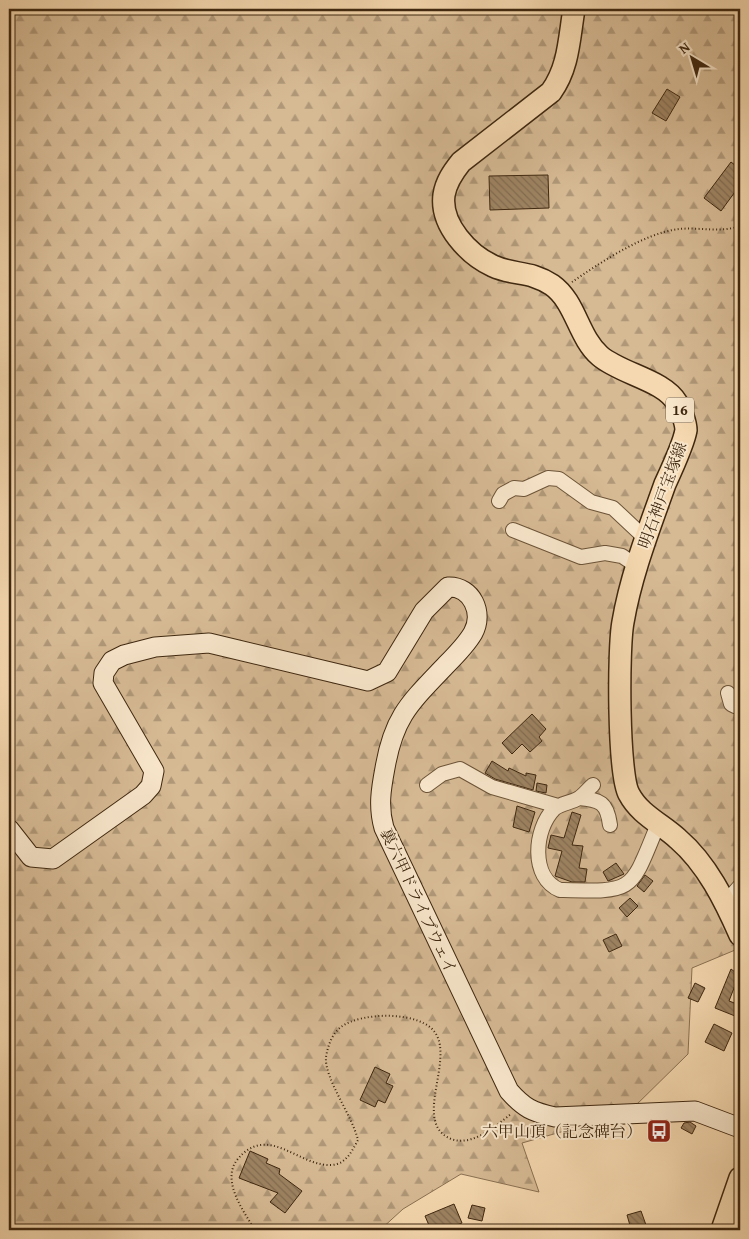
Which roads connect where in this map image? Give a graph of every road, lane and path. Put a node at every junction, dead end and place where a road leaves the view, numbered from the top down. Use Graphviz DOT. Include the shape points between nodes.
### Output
graph roads {
  1 [pos="574,9"];
  2 [pos="740,226"];
  3 [pos="554,287"];
  4 [pos="500,500"];
  5 [pos="513,530"];
  6 [pos="645,538"];
  7 [pos="637,566"];
  8 [pos="728,693"];
  9 [pos="740,702"];
  10 [pos="593,784"];
  11 [pos="427,785"];
  12 [pos="579,798"];
  13 [pos="558,806"];
  14 [pos="610,824"];
  15 [pos="658,824"];
  16 [pos="9,829"];
  17 [pos="740,886"];
  18 [pos="725,903"];
  19 [pos="740,936"];
  20 [pos="522,1106"];
  21 [pos="740,1128"];
  22 [pos="740,1178"];
  23 [pos="255,1230"];
  24 [pos="722,1230"];
  1 -- 3 [label="main road, 明石神戸宝塚線 / 16" via="567,60 560,80 551,92 461,162 450,176 444,196 445,211 454,232 472,254 494,267 532,274"];
  2 -- 3 [label="path" via="678,229 610,256 565,288"];
  3 -- 6 [label="main road, 明石神戸宝塚線 / 16" via="571,308 580,332 598,355 617,368 659,386 677,402 686,429"];
  4 -- 6 [label="street" via="503,494 514,488 524,488 548,478 559,479 591,502 613,508"];
  5 -- 7 [label="street" via="582,557 605,553 622,556"];
  6 -- 7 [label="main road, 明石神戸宝塚線 / 16"];
  7 -- 15 [label="main road, 明石神戸宝塚線 / 16" via="623,622 620,655 622,752 627,792 635,804"];
  8 -- 9 [label="street" via="730,704 735,706"];
  10 -- 12 [label="street"];
  11 -- 13 [label="street" via="442,774 460,769 492,786"];
  12 -- 13 [label="street"];
  12 -- 14 [label="street" via="598,801 604,806"];
  13 -- 15 [label="street" via="549,815 538,848 545,878 560,890 606,891 627,885 642,862"];
  15 -- 18 [label="main road, 明石神戸宝塚線 / 16" via="679,839"];
  16 -- 20 [label="street, 裏六甲ドライブウェイ" via="31,857 53,859 144,795 150,786 154,771 103,683 104,673 112,661 155,648 209,643 368,681 387,672 424,611 443,591 455,587 469,593 476,612 473,633 402,714 390,740 380,814 509,1091"];
  17 -- 18 [label="street"];
  18 -- 19 [label="main road, 明石神戸宝塚線 / 16"];
  20 -- 21 [label="street" via="555,1117 695,1111"];
  20 -- 23 [label="path" via="484,1135 462,1140 445,1136 437,1126 434,1114 441,1046 435,1032 422,1022 400,1015 359,1020 342,1026 331,1038 326,1058 328,1076 355,1126 358,1140 347,1158 333,1165 316,1164 272,1145 246,1151 234,1164 231,1175 235,1192"];
  22 -- 24 [label="main road"];
}
